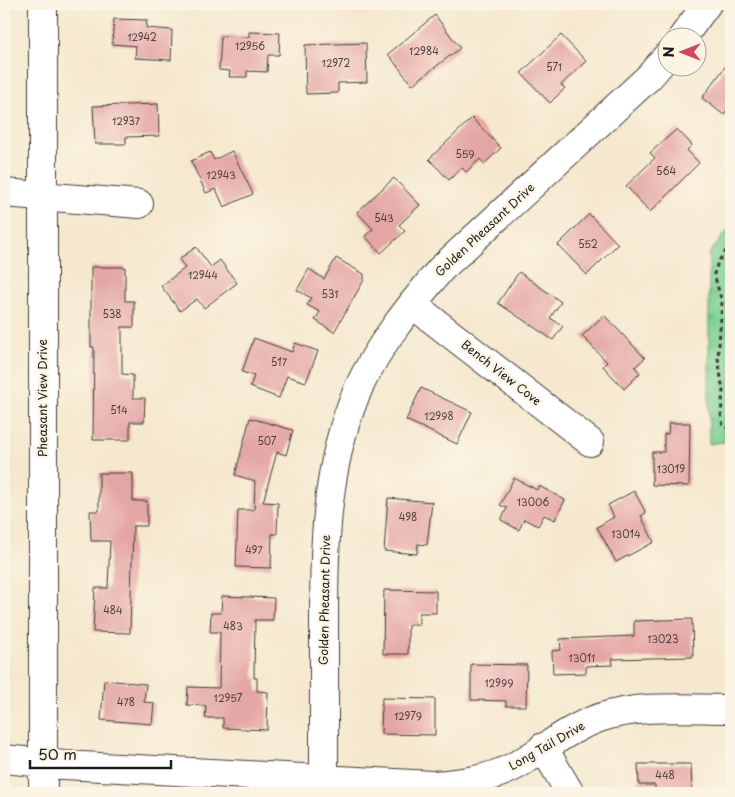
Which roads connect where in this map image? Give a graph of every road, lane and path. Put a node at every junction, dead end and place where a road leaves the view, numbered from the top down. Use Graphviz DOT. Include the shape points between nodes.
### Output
graph roads {
  1 [pos="43,4"];
  2 [pos="707,4"];
  3 [pos="689,28"];
  4 [pos="658,66"];
  5 [pos="4,193"];
  6 [pos="43,196"];
  7 [pos="139,204"];
  8 [pos="731,244"];
  9 [pos="412,304"];
  10 [pos="731,430"];
  11 [pos="590,442"];
  12 [pos="731,709"];
  13 [pos="543,747"];
  14 [pos="4,759"];
  15 [pos="43,763"];
  16 [pos="324,786"];
  17 [pos="43,793"];
  18 [pos="570,793"];
  1 -- 6 [label="street, Pheasant View Drive"];
  2 -- 3 [label="street"];
  4 -- 9 [label="street, Golden Pheasant Drive" via="441,269"];
  5 -- 6 [label="street"];
  6 -- 7 [label="street"];
  6 -- 15 [label="street, Pheasant View Drive"];
  8 -- 10 [label="path" via="714,274 722,302 718,358 723,391 721,414 723,426"];
  9 -- 11 [label="street, Bench View Cove"];
  9 -- 16 [label="street, Golden Pheasant Drive" via="383,345 359,388 334,470 326,516 324,561"];
  12 -- 13 [label="street, Long Tail Drive" via="618,712 576,728"];
  13 -- 16 [label="street, Long Tail Drive" via="514,766 471,781 432,785"];
  13 -- 18 [label="street"];
  14 -- 15 [label="street, Long Tail Drive"];
  15 -- 16 [label="street, Long Tail Drive"];
  15 -- 17 [label="street, Pheasant View Drive"];
}
